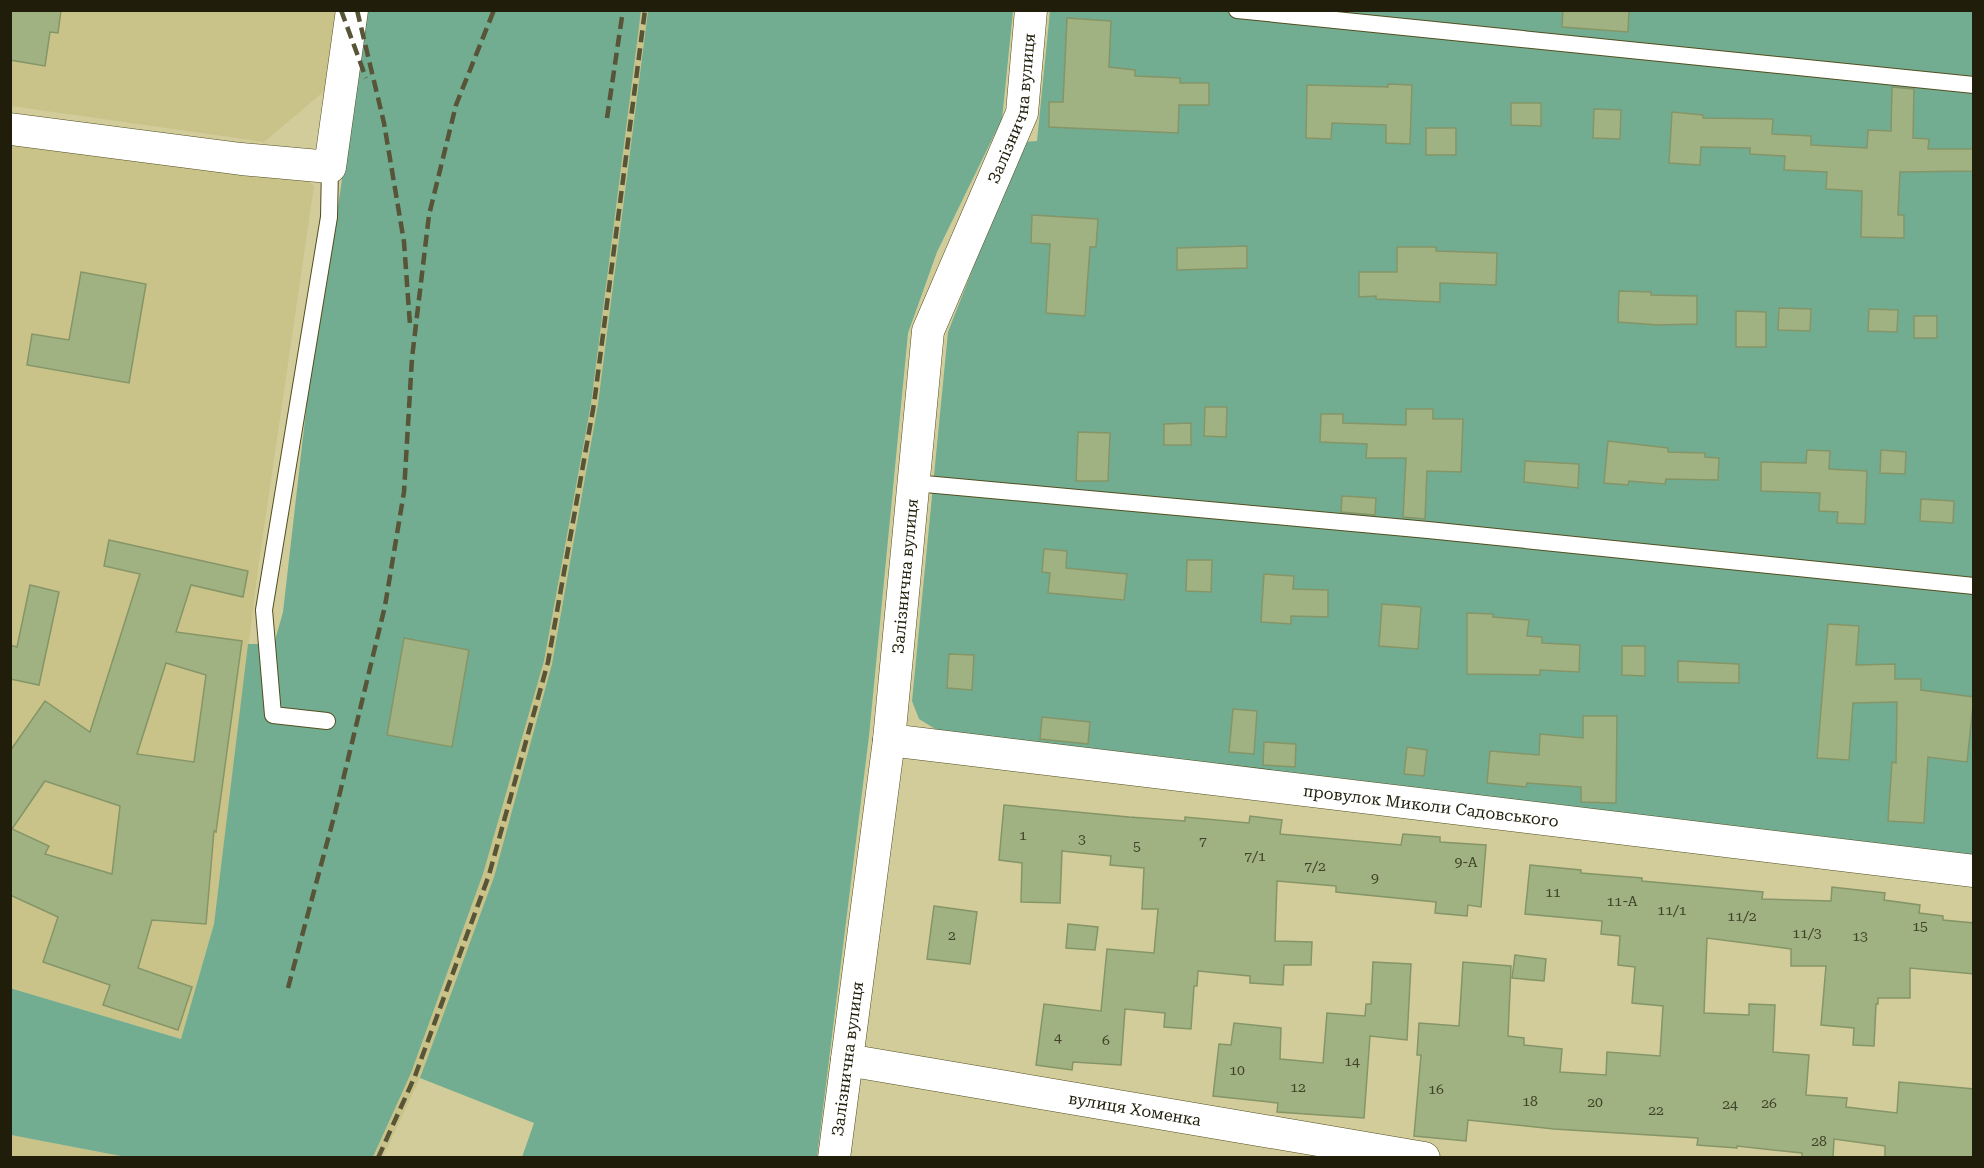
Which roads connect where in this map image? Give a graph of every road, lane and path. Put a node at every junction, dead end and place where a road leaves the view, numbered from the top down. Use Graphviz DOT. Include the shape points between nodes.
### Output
graph roads {
  1 [pos="352,10"];
  2 [pos="1030,10"];
  3 [pos="1238,10"];
  4 [pos="1974,85"];
  5 [pos="10,129"];
  6 [pos="330,167"];
  7 [pos="914,483"];
  8 [pos="1974,586"];
  9 [pos="327,721"];
  10 [pos="889,740"];
  11 [pos="1974,871"];
  12 [pos="847,1060"];
  13 [pos="834,1158"];
  14 [pos="1424,1158"];
  1 -- 6 [label="street"];
  2 -- 7 [label="street, Залізнична вулиця" via="1022,113 928,331"];
  3 -- 4 [label="lane"];
  5 -- 6 [label="street"];
  6 -- 9 [label="lane" via="329,217 264,610 273,715"];
  7 -- 8 [label="lane"];
  7 -- 10 [label="street, Залізнична вулиця"];
  10 -- 11 [label="street, провулок Миколи Садовського"];
  10 -- 12 [label="street, Залізнична вулиця"];
  12 -- 13 [label="street, Залізнична вулиця"];
  12 -- 14 [label="street, вулиця Хоменка"];
}
